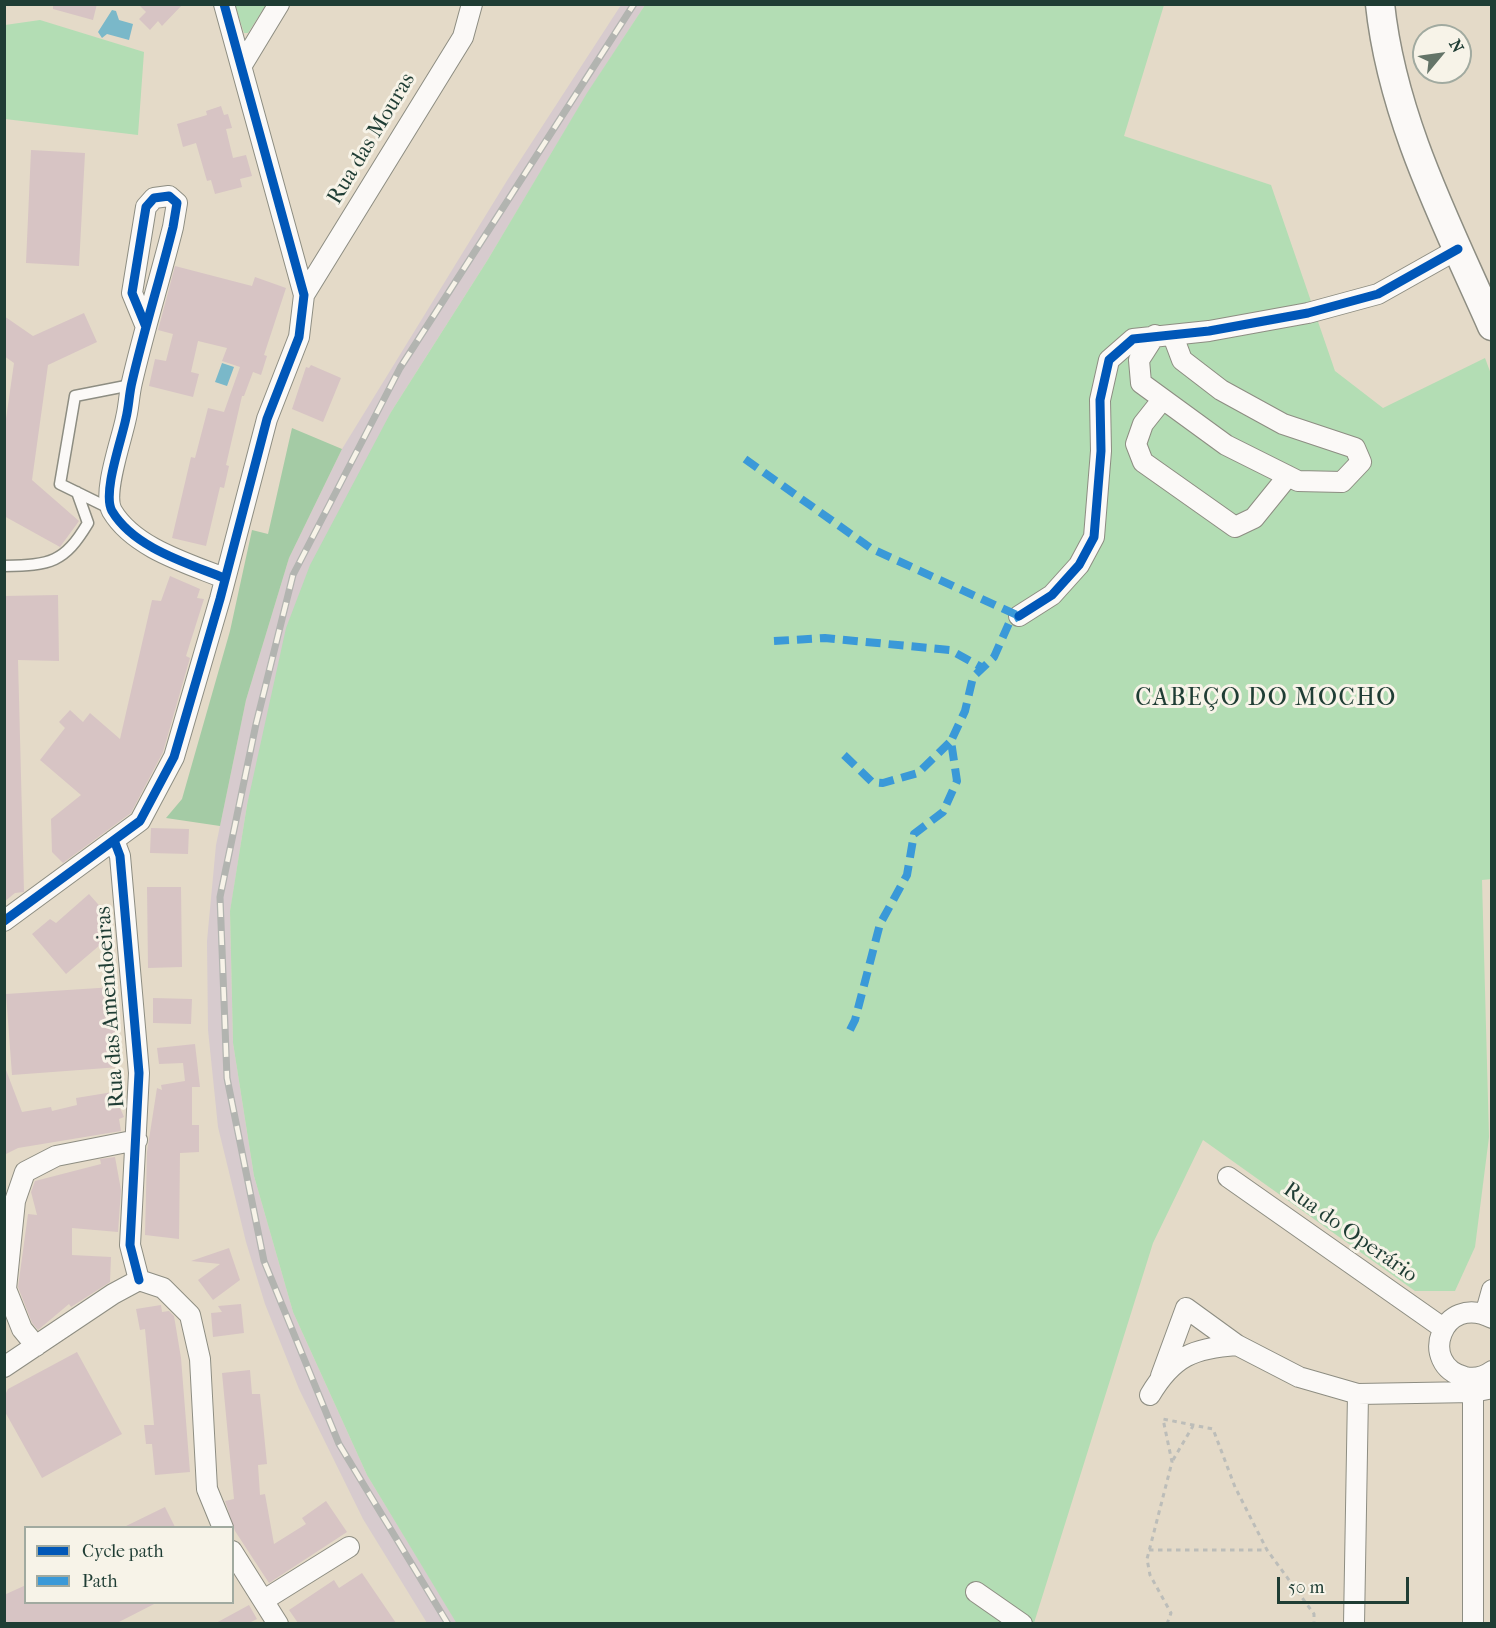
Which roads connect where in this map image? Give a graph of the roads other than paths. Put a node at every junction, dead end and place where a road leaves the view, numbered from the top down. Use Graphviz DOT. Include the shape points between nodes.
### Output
graph roads {
  1 [pos="224,4"];
  2 [pos="279,4"];
  3 [pos="472,4"];
  4 [pos="1380,4"];
  5 [pos="242,65"];
  6 [pos="1458,249"];
  7 [pos="304,295"];
  8 [pos="1491,326"];
  9 [pos="146,327"];
  10 [pos="1164,336"];
  11 [pos="131,385"];
  12 [pos="1162,400"];
  13 [pos="1287,476"];
  14 [pos="77,492"];
  15 [pos="111,509"];
  16 [pos="4,566"];
  17 [pos="224,578"];
  18 [pos="1019,616"];
  19 [pos="114,840"];
  20 [pos="4,921"];
  21 [pos="137,1140"];
  22 [pos="1228,1177"];
  23 [pos="139,1280"];
  24 [pos="1491,1290"];
  25 [pos="1488,1317"];
  26 [pos="1443,1328"];
  27 [pos="1237,1345"];
  28 [pos="36,1346"];
  29 [pos="4,1367"];
  30 [pos="1161,1376"];
  31 [pos="1481,1383"];
  32 [pos="1358,1394"];
  33 [pos="1150,1395"];
  34 [pos="223,1526"];
  35 [pos="349,1547"];
  36 [pos="234,1554"];
  37 [pos="976,1592"];
  38 [pos="264,1600"];
  39 [pos="278,1623"];
  40 [pos="1022,1623"];
  41 [pos="1354,1623"];
  42 [pos="1473,1623"];
  1 -- 5 [label="street"];
  2 -- 5 [label="street"];
  3 -- 7 [label="street, Rua das Mouras" via="463,37"];
  4 -- 6 [label="main road" via="1395,87"];
  5 -- 7 [label="street"];
  6 -- 8 [label="main road"];
  6 -- 10 [label="street" via="1378,294 1308,313"];
  7 -- 17 [label="street" via="299,337 267,419"];
  9 -- 9 [label="street" via="173,227 177,203 169,196 154,198 146,207 132,293"];
  9 -- 11 [label="street"];
  10 -- 12 [label="street" via="1139,360 1141,383"];
  10 -- 13 [label="street" via="1182,360 1221,390 1283,424 1355,448 1361,462 1342,482 1298,481"];
  10 -- 18 [label="street" via="1132,339 1109,360 1100,400 1101,451 1094,537 1079,565 1052,596"];
  11 -- 14 [label="lane" via="75,396 60,484"];
  11 -- 15 [label="street" via="109,493"];
  12 -- 13 [label="street" via="1226,445"];
  12 -- 13 [label="street" via="1143,424 1136,444 1143,462 1235,527 1254,518"];
  14 -- 15 [label="lane"];
  14 -- 16 [label="lane" via="88,523 76,543 60,559"];
  15 -- 17 [label="street" via="127,530 141,540"];
  17 -- 19 [label="street" via="174,757 140,821"];
  19 -- 20 [label="street"];
  19 -- 21 [label="street, Rua das Amendoeiras" via="120,856 139,1073"];
  21 -- 23 [label="street, Rua das Amendoeiras" via="130,1245"];
  21 -- 28 [label="street" via="56,1156 25,1172 15,1201 6,1288 22,1329"];
  22 -- 26 [label="street, Rua do Operário"];
  23 -- 28 [label="street" via="112,1293"];
  23 -- 34 [label="street" via="163,1288 190,1315 200,1359 207,1489"];
  24 -- 25 [label="street"];
  25 -- 26 [label="street" via="1471,1312 1457,1316"];
  26 -- 31 [label="street" via="1439,1348 1443,1362 1456,1374"];
  27 -- 30 [label="street" via="1209,1347 1181,1357"];
  27 -- 30 [label="street" via="1186,1308"];
  27 -- 32 [label="street" via="1299,1377"];
  28 -- 29 [label="street"];
  30 -- 33 [label="street"];
  31 -- 32 [label="street"];
  31 -- 42 [label="street"];
  32 -- 41 [label="street"];
  35 -- 38 [label="street"];
  36 -- 38 [label="street"];
  37 -- 40 [label="street"];
  38 -- 39 [label="street"];
}
